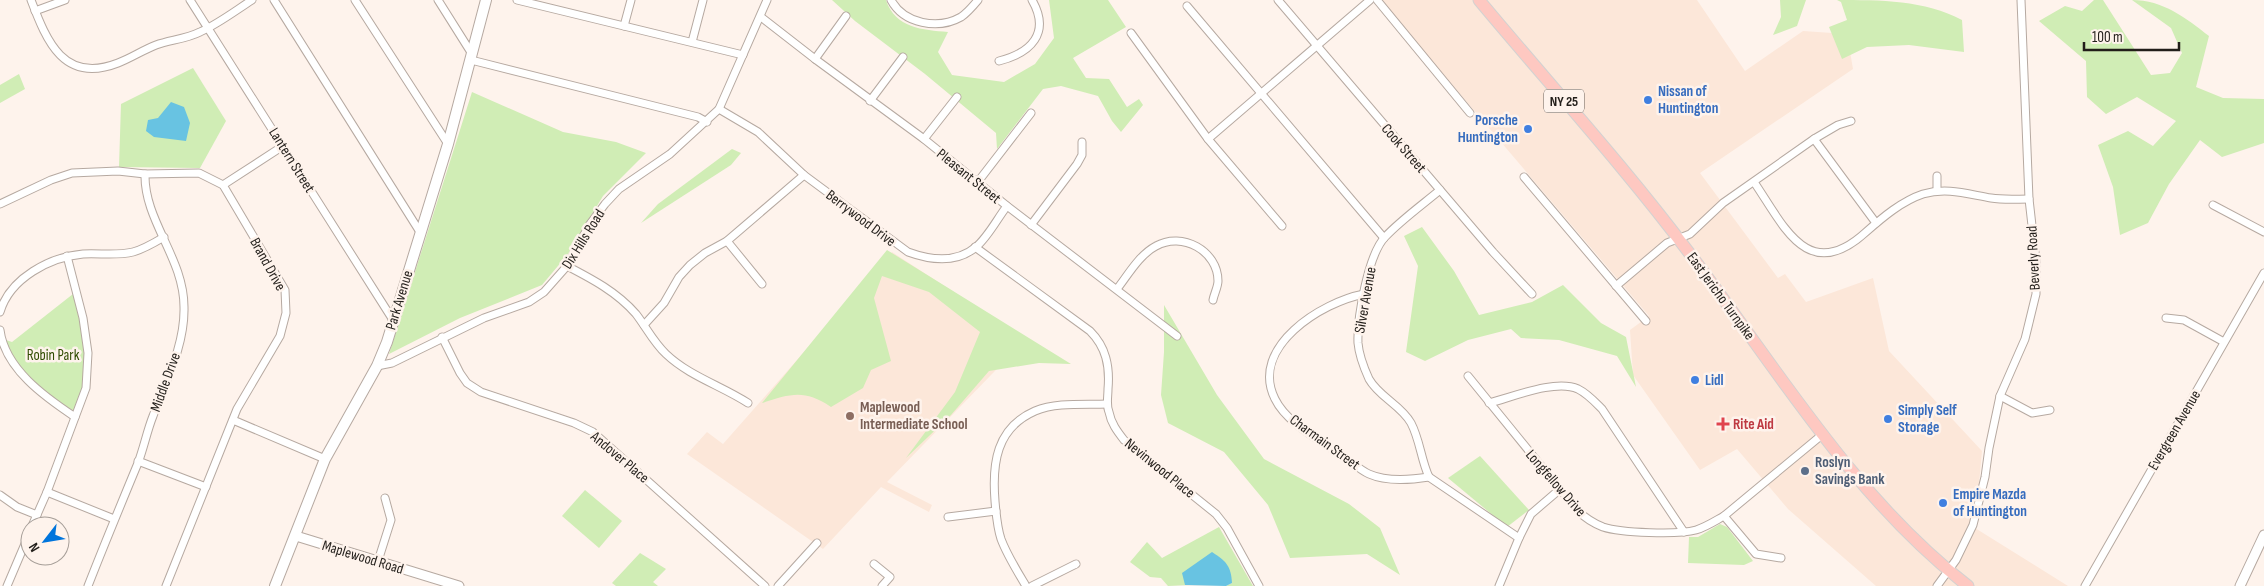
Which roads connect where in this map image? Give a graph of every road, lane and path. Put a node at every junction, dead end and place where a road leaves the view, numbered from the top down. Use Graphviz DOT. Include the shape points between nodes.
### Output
graph roads {
  1 [pos="31,0"];
  2 [pos="65,0"];
  3 [pos="190,0"];
  4 [pos="252,0"];
  5 [pos="274,0"];
  6 [pos="356,0"];
  7 [pos="438,0"];
  8 [pos="486,0"];
  9 [pos="517,0"];
  10 [pos="559,0"];
  11 [pos="631,0"];
  12 [pos="703,0"];
  13 [pos="767,0"];
  14 [pos="891,0"];
  15 [pos="978,0"];
  16 [pos="1032,0"];
  17 [pos="1278,0"];
  18 [pos="1370,0"];
  19 [pos="1377,0"];
  20 [pos="1479,0"];
  21 [pos="2021,0"];
  22 [pos="1187,6"];
  23 [pos="556,9"];
  24 [pos="35,11"];
  25 [pos="846,16"];
  26 [pos="761,17"];
  27 [pos="624,26"];
  28 [pos="208,28"];
  29 [pos="1131,33"];
  30 [pos="692,42"];
  31 [pos="1317,46"];
  32 [pos="743,55"];
  33 [pos="472,57"];
  34 [pos="903,57"];
  35 [pos="815,59"];
  36 [pos="999,61"];
  37 [pos="1262,93"];
  38 [pos="957,97"];
  39 [pos="870,100"];
  40 [pos="719,109"];
  41 [pos="1031,113"];
  42 [pos="1470,113"];
  43 [pos="707,122"];
  44 [pos="1851,122"];
  45 [pos="924,139"];
  46 [pos="1208,139"];
  47 [pos="1814,139"];
  48 [pos="1082,142"];
  49 [pos="448,144"];
  50 [pos="283,146"];
  51 [pos="145,174"];
  52 [pos="804,175"];
  53 [pos="1936,176"];
  54 [pos="1524,177"];
  55 [pos="1754,182"];
  56 [pos="978,183"];
  57 [pos="223,185"];
  58 [pos="1440,190"];
  59 [pos="1938,190"];
  60 [pos="2029,198"];
  61 [pos="0,204"];
  62 [pos="2213,205"];
  63 [pos="1007,206"];
  64 [pos="1876,223"];
  65 [pos="1031,225"];
  66 [pos="1282,226"];
  67 [pos="420,232"];
  68 [pos="2264,232"];
  69 [pos="164,237"];
  70 [pos="1384,238"];
  71 [pos="1678,238"];
  72 [pos="727,241"];
  73 [pos="976,247"];
  74 [pos="66,256"];
  75 [pos="567,266"];
  76 [pos="2264,274"];
  77 [pos="762,284"];
  78 [pos="1616,286"];
  79 [pos="1117,289"];
  80 [pos="1364,294"];
  81 [pos="1532,294"];
  82 [pos="1212,300"];
  83 [pos="0,312"];
  84 [pos="2166,318"];
  85 [pos="393,320"];
  86 [pos="1646,322"];
  87 [pos="644,325"];
  88 [pos="0,330"];
  89 [pos="1177,336"];
  90 [pos="442,337"];
  91 [pos="2224,342"];
  92 [pos="377,366"];
  93 [pos="1468,376"];
  94 [pos="2000,396"];
  95 [pos="748,403"];
  96 [pos="1489,403"];
  97 [pos="1107,404"];
  98 [pos="2050,410"];
  99 [pos="75,417"];
  100 [pos="233,420"];
  101 [pos="1823,434"];
  102 [pos="325,459"];
  103 [pos="138,461"];
  104 [pos="1429,477"];
  105 [pos="206,487"];
  106 [pos="1559,490"];
  107 [pos="47,492"];
  108 [pos="0,496"];
  109 [pos="385,498"];
  110 [pos="996,511"];
  111 [pos="37,515"];
  112 [pos="1724,516"];
  113 [pos="948,517"];
  114 [pos="114,519"];
  115 [pos="1684,532"];
  116 [pos="2264,535"];
  117 [pos="296,536"];
  118 [pos="1519,538"];
  119 [pos="817,543"];
  120 [pos="20,555"];
  121 [pos="1781,558"];
  122 [pos="378,561"];
  123 [pos="874,564"];
  124 [pos="1076,564"];
  125 [pos="1948,571"];
  126 [pos="7,586"];
  127 [pos="88,586"];
  128 [pos="166,586"];
  129 [pos="275,586"];
  130 [pos="459,586"];
  131 [pos="766,586"];
  132 [pos="778,586"];
  133 [pos="882,586"];
  134 [pos="1026,586"];
  135 [pos="1032,586"];
  136 [pos="1259,586"];
  137 [pos="1499,586"];
  138 [pos="1937,586"];
  139 [pos="1968,586"];
  140 [pos="2085,586"];
  141 [pos="2240,586"];
  1 -- 24 [label="street"];
  2 -- 24 [label="street"];
  3 -- 28 [label="street, Lantern Street"];
  4 -- 28 [label="street"];
  5 -- 67 [label="street"];
  6 -- 49 [label="street"];
  7 -- 33 [label="street"];
  8 -- 33 [label="main road, Park Avenue"];
  9 -- 23 [label="street"];
  10 -- 23 [label="street"];
  11 -- 27 [label="street"];
  12 -- 30 [label="street"];
  13 -- 26 [label="street, Dix Hills Road"];
  14 -- 15 [label="street" via="900,12 910,18 934,24 961,16"];
  16 -- 36 [label="street" via="1040,24 1034,41 1016,57"];
  17 -- 31 [label="street, Cook Street"];
  18 -- 31 [label="street"];
  19 -- 42 [label="street"];
  20 -- 71 [label="main road, East Jericho Turnpike / NY 25"];
  21 -- 60 [label="street, Beverly Road"];
  22 -- 37 [label="street"];
  23 -- 27 [label="street"];
  24 -- 28 [label="street" via="58,54 85,69 117,64 154,46"];
  25 -- 35 [label="street"];
  26 -- 32 [label="street, Dix Hills Road"];
  26 -- 35 [label="street, Pleasant Street"];
  27 -- 30 [label="street"];
  28 -- 50 [label="street, Lantern Street"];
  29 -- 46 [label="street"];
  30 -- 32 [label="street"];
  31 -- 37 [label="street"];
  31 -- 58 [label="street, Cook Street"];
  32 -- 40 [label="street, Dix Hills Road"];
  33 -- 43 [label="street"];
  33 -- 49 [label="main road, Park Avenue"];
  34 -- 39 [label="street"];
  35 -- 39 [label="street, Pleasant Street"];
  37 -- 46 [label="street"];
  37 -- 70 [label="street"];
  38 -- 45 [label="street"];
  39 -- 45 [label="street, Pleasant Street"];
  40 -- 43 [label="street, Dix Hills Road"];
  40 -- 52 [label="street, Berrywood Drive" via="758,132"];
  41 -- 56 [label="street"];
  43 -- 75 [label="street, Dix Hills Road" via="670,154 619,189 590,224"];
  44 -- 47 [label="street" via="1838,125"];
  45 -- 56 [label="street, Pleasant Street"];
  46 -- 66 [label="street"];
  47 -- 55 [label="street"];
  47 -- 64 [label="street"];
  48 -- 65 [label="street" via="1082,155 1077,164"];
  49 -- 67 [label="main road, Park Avenue"];
  50 -- 57 [label="street"];
  50 -- 85 [label="street, Lantern Street"];
  51 -- 57 [label="street" via="199,173"];
  51 -- 61 [label="street" via="118,171 72,173"];
  51 -- 69 [label="street, Middle Drive" via="148,202"];
  52 -- 72 [label="street"];
  52 -- 73 [label="street, Berrywood Drive" via="908,252 928,259 943,259"];
  53 -- 59 [label="street"];
  54 -- 78 [label="street"];
  55 -- 64 [label="street" via="1792,236 1812,251 1838,252"];
  55 -- 71 [label="street" via="1724,203 1690,234"];
  56 -- 63 [label="street, Pleasant Street"];
  57 -- 100 [label="street, Brand Drive" via="285,290 286,313 280,336"];
  58 -- 70 [label="street, Silver Avenue"];
  58 -- 81 [label="street, Cook Street"];
  59 -- 60 [label="street" via="1991,198"];
  59 -- 64 [label="street" via="1907,201"];
  60 -- 94 [label="street, Beverly Road" via="2036,294 2027,331"];
  62 -- 68 [label="street"];
  63 -- 65 [label="street, Pleasant Street"];
  63 -- 73 [label="street, Berrywood Drive"];
  65 -- 79 [label="street, Pleasant Street"];
  67 -- 85 [label="main road, Park Avenue"];
  69 -- 74 [label="street" via="132,252"];
  69 -- 103 [label="street, Middle Drive" via="183,288 183,329"];
  70 -- 80 [label="street, Silver Avenue" via="1374,255"];
  71 -- 78 [label="street" via="1667,243"];
  71 -- 101 [label="main road, East Jericho Turnpike / NY 25"];
  72 -- 77 [label="street"];
  72 -- 87 [label="street" via="690,265"];
  73 -- 97 [label="street, Nevinwood Place" via="1099,341 1106,353 1108,368"];
  74 -- 83 [label="street" via="38,268 22,280 3,303"];
  74 -- 99 [label="street" via="83,318 88,352 86,388"];
  75 -- 87 [label="street" via="606,287"];
  75 -- 90 [label="street, Dix Hills Road" via="544,292 529,302"];
  76 -- 91 [label="street, Evergreen Avenue"];
  78 -- 86 [label="street"];
  79 -- 82 [label="street" via="1156,245 1183,241 1197,246 1216,268 1218,282"];
  79 -- 89 [label="street, Pleasant Street"];
  80 -- 104 [label="street, Silver Avenue" via="1358,344 1365,369 1370,381 1410,422"];
  80 -- 104 [label="street, Charmain Street" via="1327,306 1293,330 1281,344 1270,372 1274,398 1290,418 1369,474 1409,480"];
  84 -- 91 [label="street" via="2184,320"];
  85 -- 92 [label="main road, Park Avenue"];
  87 -- 95 [label="street" via="665,353 678,363"];
  88 -- 99 [label="street" via="8,352 27,380"];
  90 -- 92 [label="street, Dix Hills Road" via="392,363"];
  90 -- 131 [label="street, Andover Place" via="467,383 481,392 593,432"];
  91 -- 140 [label="street, Evergreen Avenue"];
  92 -- 102 [label="main road, Park Avenue"];
  93 -- 96 [label="street, Longfellow Drive"];
  94 -- 98 [label="street" via="2032,413"];
  94 -- 125 [label="street, Beverly Road" via="1973,525"];
  96 -- 106 [label="street, Longfellow Drive"];
  96 -- 115 [label="street" via="1559,386 1576,388 1588,395 1602,409"];
  97 -- 110 [label="street" via="1049,407 1012,427 997,453 994,469"];
  97 -- 136 [label="street, Nevinwood Place" via="1115,427 1124,440 1216,514"];
  99 -- 107 [label="street"];
  100 -- 102 [label="street"];
  100 -- 105 [label="street, Brand Drive"];
  101 -- 112 [label="street, Longfellow Drive"];
  101 -- 125 [label="main road, East Jericho Turnpike / NY 25" via="1896,520"];
  102 -- 117 [label="main road, Park Avenue"];
  103 -- 105 [label="street"];
  103 -- 114 [label="street, Middle Drive"];
  104 -- 118 [label="street"];
  105 -- 128 [label="street, Brand Drive"];
  106 -- 115 [label="street, Longfellow Drive" via="1586,519 1603,527"];
  106 -- 118 [label="street" via="1531,514"];
  107 -- 111 [label="street"];
  107 -- 114 [label="street"];
  108 -- 111 [label="street"];
  109 -- 122 [label="street" via="391,520"];
  110 -- 113 [label="street"];
  110 -- 134 [label="street" via="1001,538"];
  112 -- 115 [label="street, Longfellow Drive" via="1697,530"];
  112 -- 121 [label="street" via="1756,554"];
  114 -- 127 [label="street, Middle Drive"];
  116 -- 141 [label="street"];
  117 -- 122 [label="street, Maplewood Road"];
  117 -- 129 [label="main road, Park Avenue"];
  118 -- 137 [label="street"];
  119 -- 132 [label="street"];
  120 -- 126 [label="street"];
  122 -- 130 [label="street, Maplewood Road"];
  123 -- 133 [label="street" via="890,578"];
  124 -- 135 [label="street"];
  125 -- 138 [label="street, Beverly Road"];
  125 -- 139 [label="main road, East Jericho Turnpike / NY 25"];
}
